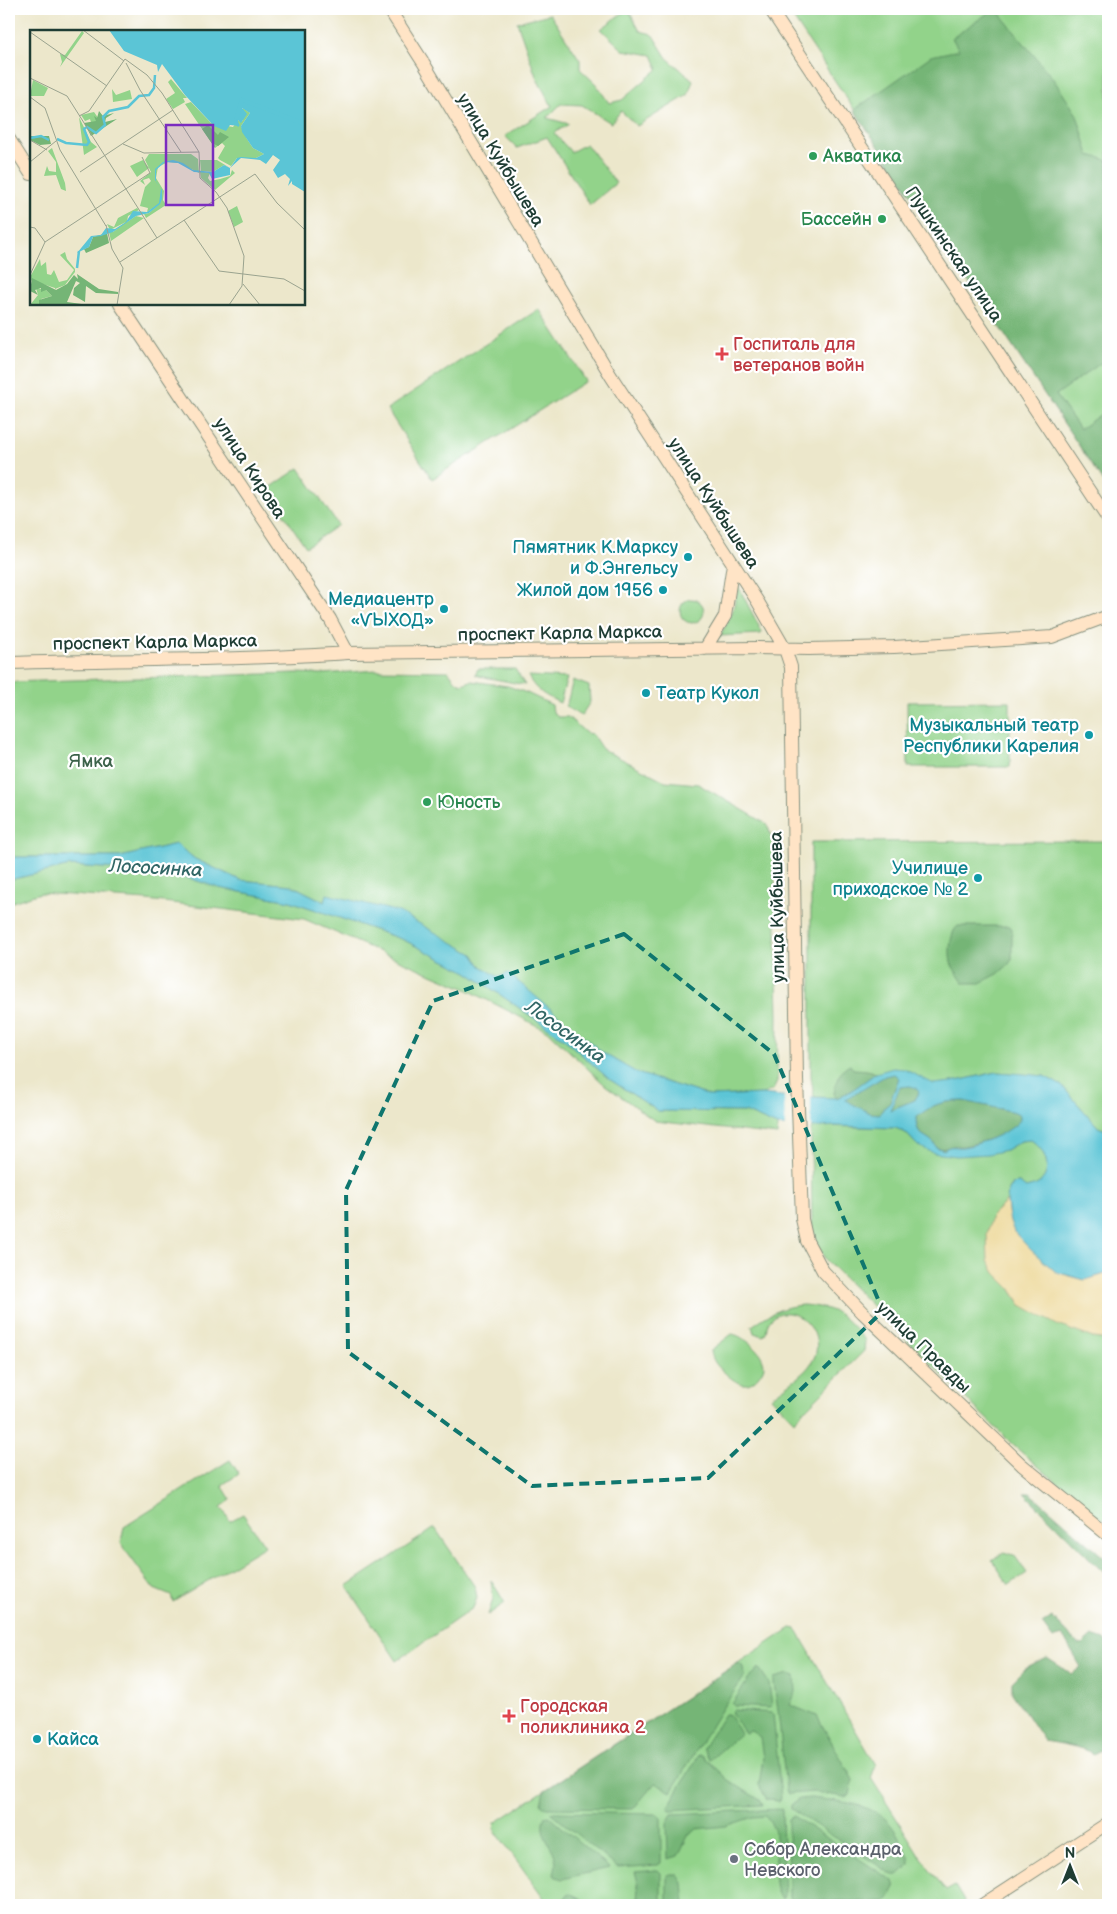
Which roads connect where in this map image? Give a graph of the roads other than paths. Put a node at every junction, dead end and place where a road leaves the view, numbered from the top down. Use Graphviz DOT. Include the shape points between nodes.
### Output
graph roads {
  1 [pos="389,9"];
  2 [pos="770,9"];
  3 [pos="9,139"];
  4 [pos="30,172"];
  5 [pos="121,305"];
  6 [pos="1108,519"];
  7 [pos="733,564"];
  8 [pos="1108,616"];
  9 [pos="705,649"];
  10 [pos="785,649"];
  11 [pos="348,653"];
  12 [pos="9,663"];
  13 [pos="799,1138"];
  14 [pos="1108,1535"];
  15 [pos="1108,1823"];
  16 [pos="982,1905"];
  1 -- 7 [label="main road, улица Куйбышева" via="611,376"];
  2 -- 6 [label="main road, Пушкинская улица"];
  3 -- 4 [label="main road"];
  5 -- 11 [label="main road, улица Кирова" via="330,619"];
  7 -- 9 [label="main road" via="725,616"];
  7 -- 10 [label="main road, улица Куйбышева"];
  8 -- 10 [label="main road, проспект Карла Маркса" via="1052,637 894,647"];
  9 -- 10 [label="main road, проспект Карла Маркса"];
  9 -- 11 [label="main road, проспект Карла Маркса"];
  10 -- 13 [label="main road, улица Куйбышева" via="791,667"];
  11 -- 12 [label="main road, проспект Карла Маркса"];
  13 -- 14 [label="main road, улица Правды" via="804,1233 823,1271 1022,1465"];
  15 -- 16 [label="main road"];
}
